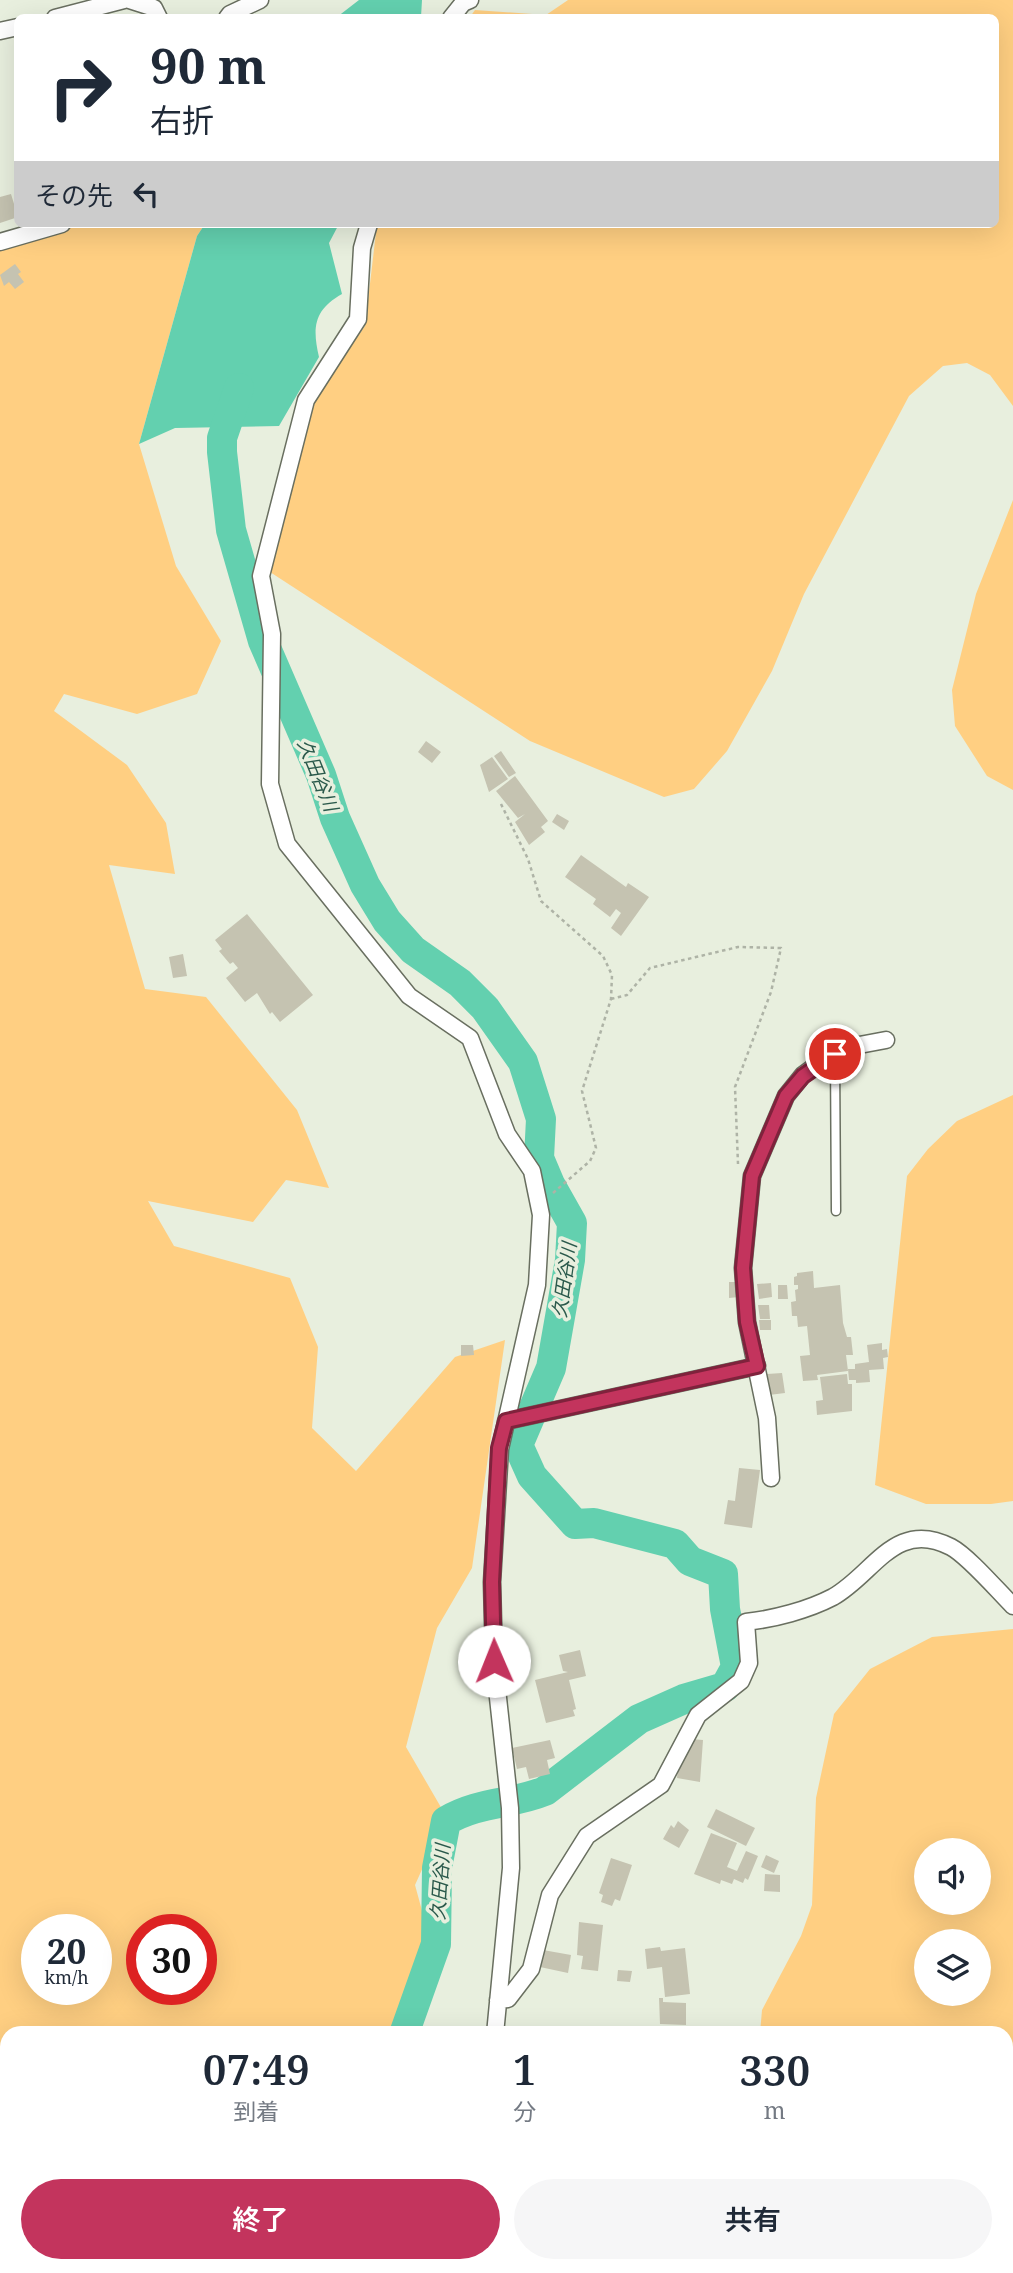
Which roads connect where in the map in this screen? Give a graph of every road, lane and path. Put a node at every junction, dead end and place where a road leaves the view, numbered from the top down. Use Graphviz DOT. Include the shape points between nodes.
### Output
graph roads {
  1 [pos="124,0"];
  2 [pos="130,0"];
  3 [pos="260,0"];
  4 [pos="470,0"];
  5 [pos="70,14"];
  6 [pos="157,14"];
  7 [pos="230,14"];
  8 [pos="454,14"];
  9 [pos="48,228"];
  10 [pos="368,228"];
  11 [pos="0,242"];
  12 [pos="501,804"];
  13 [pos="611,999"];
  14 [pos="886,1040"];
  15 [pos="835,1054"];
  16 [pos="752,1176"];
  17 [pos="551,1195"];
  18 [pos="836,1211"];
  19 [pos="757,1366"];
  20 [pos="514,1420"];
  21 [pos="771,1479"];
  22 [pos="1013,1606"];
  23 [pos="498,2000"];
  24 [pos="496,2026"];
  1 -- 5 [label="street"];
  2 -- 6 [label="street" via="154,8"];
  3 -- 7 [label="street"];
  4 -- 8 [label="street"];
  9 -- 11 [label="street"];
  10 -- 20 [label="street" via="362,248 358,319 306,400 261,576 272,634 270,784 287,844 409,996 470,1038 507,1134 532,1171 541,1215 537,1285"];
  12 -- 13 [label="path" via="528,859 541,901 603,956 612,975"];
  13 -- 16 [label="path" via="626,995 650,968 738,947 781,948 771,992 735,1087 738,1166"];
  13 -- 17 [label="path" via="582,1091 596,1148 590,1161"];
  14 -- 15 [label="street"];
  15 -- 16 [label="street" via="803,1076 786,1096"];
  15 -- 18 [label="lane"];
  16 -- 19 [label="street" via="743,1268 747,1322"];
  19 -- 20 [label="street"];
  19 -- 21 [label="street" via="767,1418"];
  20 -- 23 [label="street" via="499,1448 492,1582 511,1868"];
  22 -- 23 [label="street" via="952,1548 925,1539 906,1540 831,1598 768,1620 746,1622 749,1663 741,1681 698,1715 661,1785 587,1836 550,1895 531,1969 508,1999"];
  23 -- 24 [label="street"];
}
